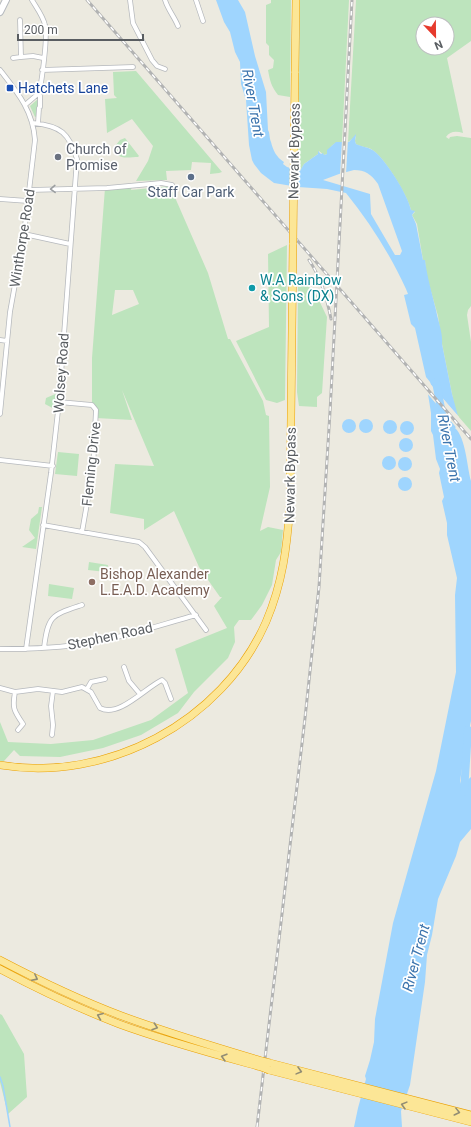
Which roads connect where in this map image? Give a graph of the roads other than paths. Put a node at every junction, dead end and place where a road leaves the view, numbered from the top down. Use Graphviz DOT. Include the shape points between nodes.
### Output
graph roads {
  1 [pos="6,0"];
  2 [pos="32,0"];
  3 [pos="130,0"];
  4 [pos="165,0"];
  5 [pos="196,0"];
  6 [pos="296,0"];
  7 [pos="0,12"];
  8 [pos="20,20"];
  9 [pos="203,21"];
  10 [pos="178,26"];
  11 [pos="21,57"];
  12 [pos="13,58"];
  13 [pos="43,58"];
  14 [pos="133,67"];
  15 [pos="165,69"];
  16 [pos="0,70"];
  17 [pos="42,70"];
  18 [pos="39,93"];
  19 [pos="25,105"];
  20 [pos="33,122"];
  21 [pos="38,123"];
  22 [pos="172,185"];
  23 [pos="75,188"];
  24 [pos="30,190"];
  25 [pos="0,199"];
  26 [pos="28,201"];
  27 [pos="24,234"];
  28 [pos="70,244"];
  29 [pos="0,340"];
  30 [pos="7,341"];
  31 [pos="59,402"];
  32 [pos="0,405"];
  33 [pos="0,414"];
  34 [pos="0,460"];
  35 [pos="53,466"];
  36 [pos="43,525"];
  37 [pos="82,532"];
  38 [pos="82,605"];
  39 [pos="196,616"];
  40 [pos="206,630"];
  41 [pos="44,648"];
  42 [pos="0,649"];
  43 [pos="26,649"];
  44 [pos="124,667"];
  45 [pos="105,679"];
  46 [pos="0,688"];
  47 [pos="87,689"];
  48 [pos="53,691"];
  49 [pos="14,692"];
  50 [pos="140,694"];
  51 [pos="171,699"];
  52 [pos="18,730"];
  53 [pos="52,735"];
  54 [pos="0,765"];
  55 [pos="0,960"];
  56 [pos="0,969"];
  57 [pos="262,1064"];
  58 [pos="442,1111"];
  59 [pos="471,1116"];
  60 [pos="471,1122"];
  1 -- 7 [label="main road"];
  2 -- 13 [label="street" via="45,25"];
  3 -- 15 [label="street" via="133,23 154,64"];
  4 -- 10 [label="street"];
  5 -- 9 [label="street"];
  6 -- 54 [label="highway, Newark Bypass, bridge" via="290,504 285,561 280,584 266,622 239,667 210,699 186,720 153,740 133,750 91,763 27,768"];
  8 -- 11 [label="street"];
  11 -- 12 [label="street"];
  11 -- 13 [label="street"];
  13 -- 17 [label="street"];
  14 -- 17 [label="street"];
  16 -- 19 [label="street, Winthorpe Road"];
  17 -- 18 [label="street"];
  18 -- 19 [label="street"];
  18 -- 21 [label="street"];
  19 -- 20 [label="street, Winthorpe Road"];
  20 -- 21 [label="street, Wolsey Road"];
  20 -- 24 [label="street, Winthorpe Road" via="35,140"];
  21 -- 23 [label="street, Wolsey Road" via="52,126 68,137 77,159"];
  22 -- 23 [label="street"];
  23 -- 24 [label="street, one-way"];
  23 -- 28 [label="street, Wolsey Road"];
  24 -- 26 [label="street, Winthorpe Road"];
  25 -- 26 [label="street"];
  26 -- 27 [label="street, Winthorpe Road"];
  27 -- 28 [label="street"];
  27 -- 30 [label="street, Winthorpe Road"];
  28 -- 31 [label="street, Wolsey Road"];
  29 -- 30 [label="street"];
  30 -- 32 [label="street, Winthorpe Road"];
  31 -- 35 [label="street, Wolsey Road"];
  31 -- 37 [label="street, Fleming Drive" via="92,405 96,410 93,469"];
  32 -- 33 [label="street, Winthorpe Road"];
  34 -- 35 [label="street"];
  35 -- 36 [label="street, Wolsey Road"];
  36 -- 37 [label="street"];
  36 -- 43 [label="street, Wolsey Road"];
  37 -- 39 [label="street" via="140,542"];
  38 -- 41 [label="street" via="54,617 47,629"];
  39 -- 40 [label="street"];
  39 -- 41 [label="street, Stephen Road" via="102,641"];
  41 -- 43 [label="street, Stephen Road"];
  42 -- 43 [label="street, Stephen Road"];
  44 -- 50 [label="street" via="129,681"];
  45 -- 47 [label="street" via="91,682"];
  46 -- 49 [label="street"];
  47 -- 48 [label="street" via="79,687"];
  47 -- 50 [label="street" via="98,706 105,710 123,705"];
  48 -- 49 [label="street" via="35,689"];
  48 -- 53 [label="street"];
  49 -- 52 [label="street" via="15,714 23,724"];
  50 -- 51 [label="street" via="162,680"];
  55 -- 57 [label="highway, one-way" via="38,980 123,1016"];
  57 -- 56 [label="highway, one-way" via="190,1047 120,1024 81,1009"];
  57 -- 58 [label="highway, bridge"];
  58 -- 59 [label="highway, one-way"];
  58 -- 60 [label="highway"];
}
